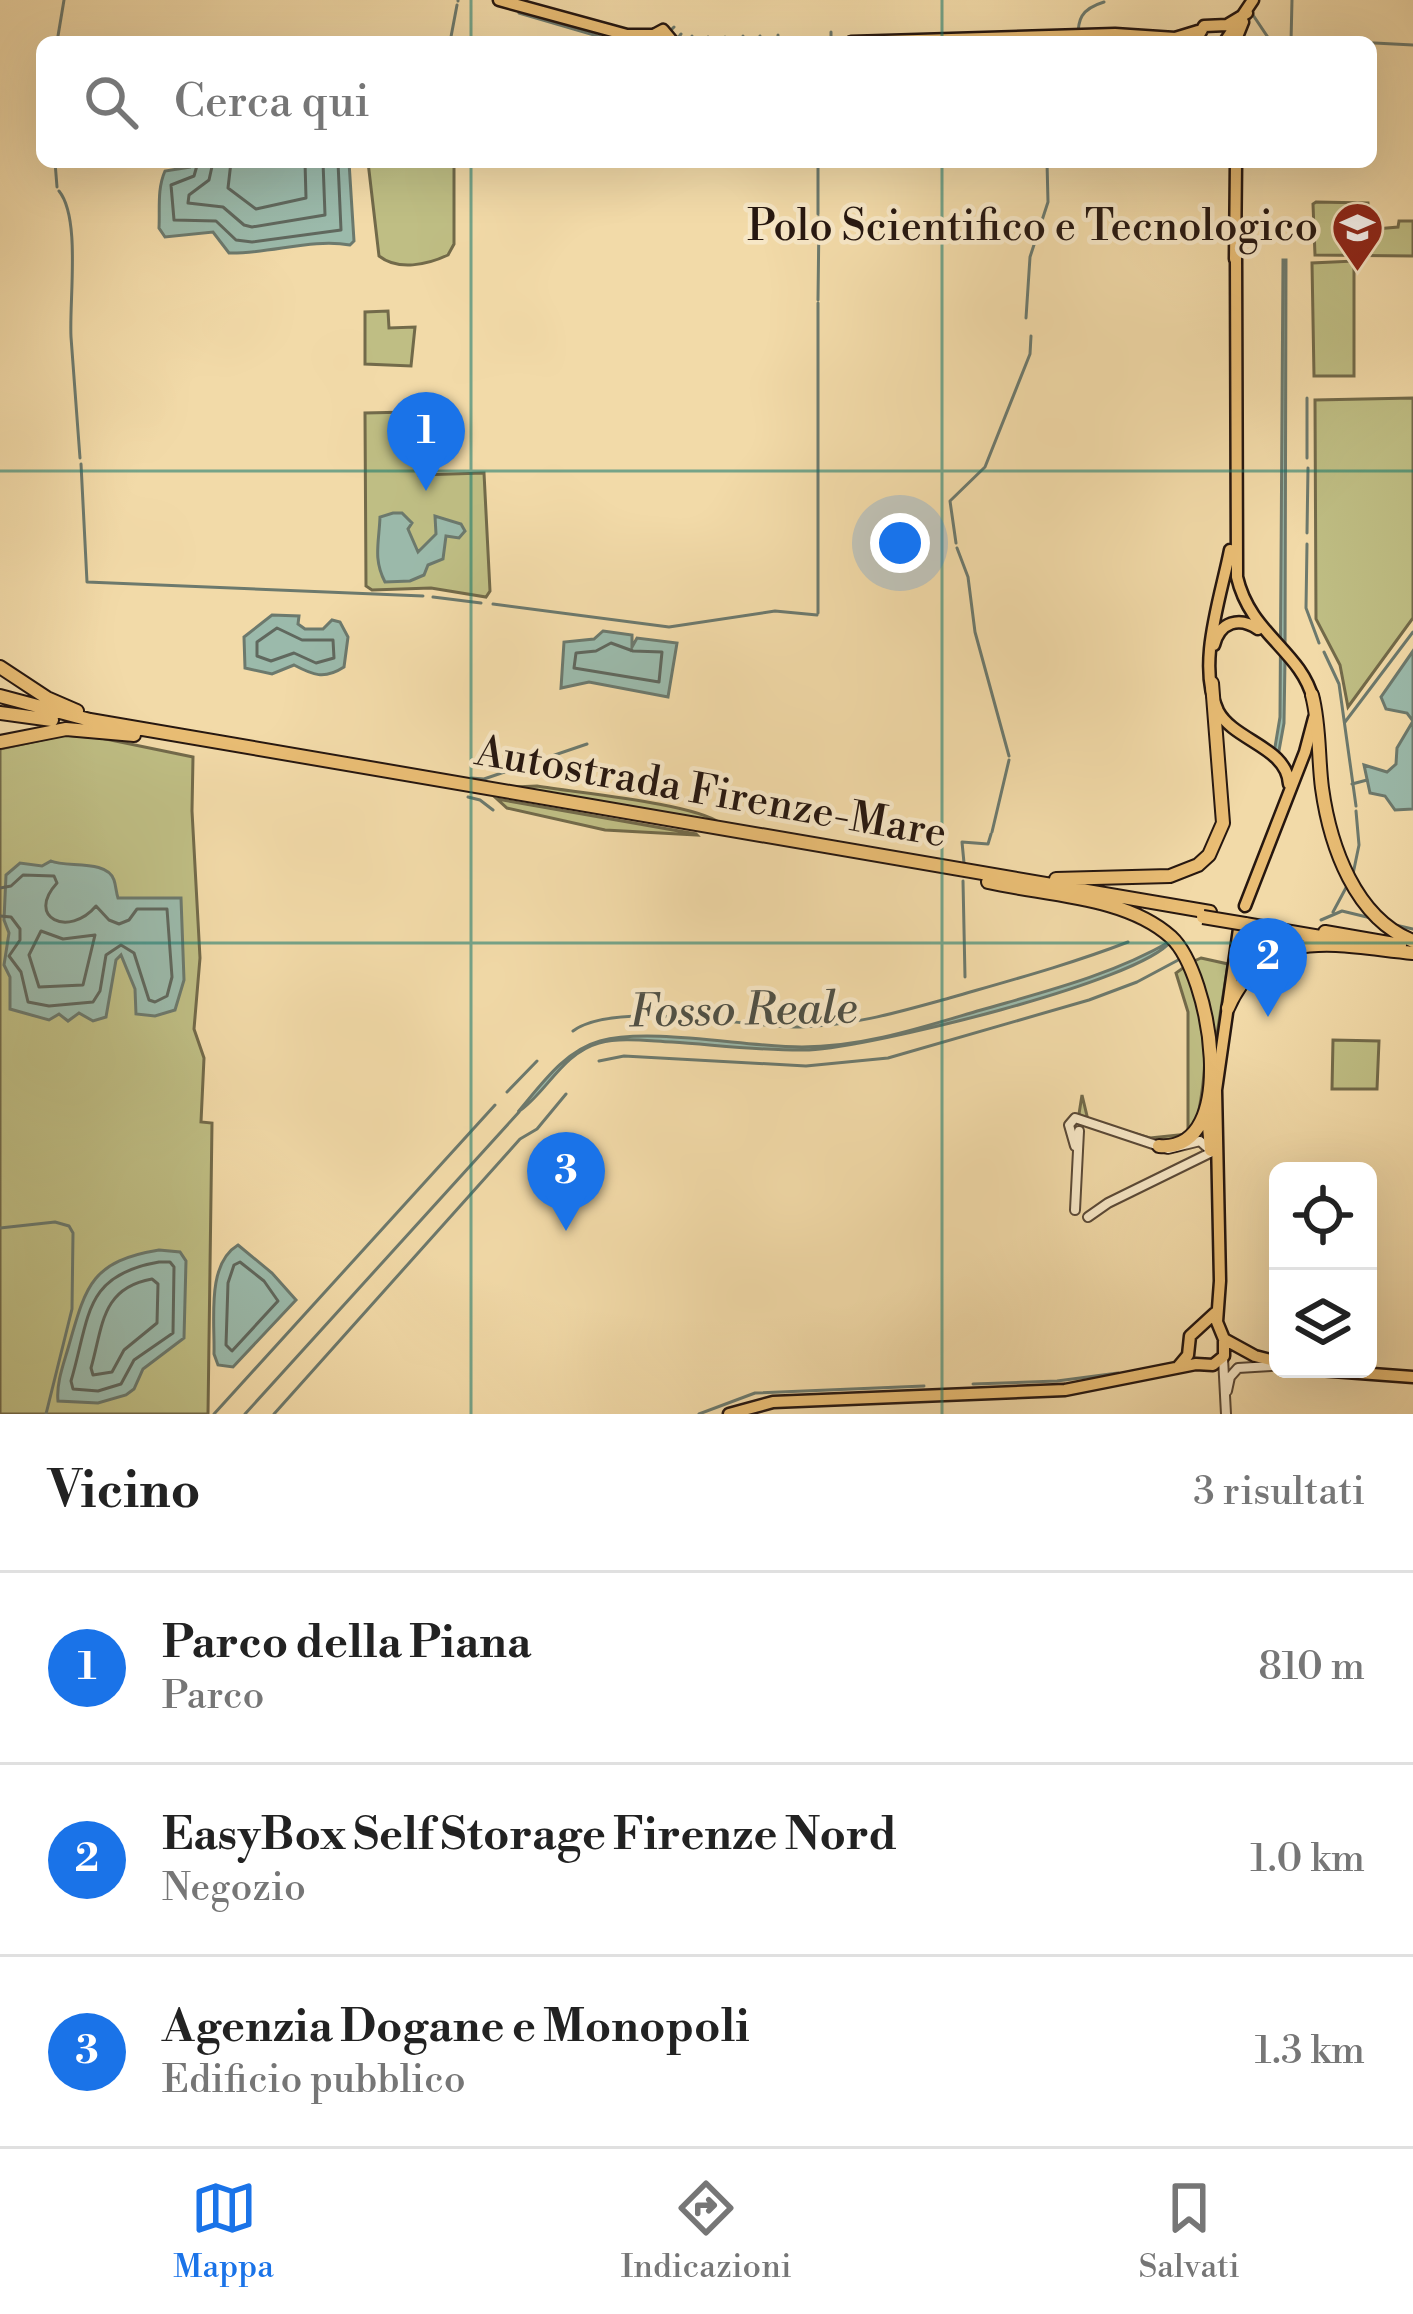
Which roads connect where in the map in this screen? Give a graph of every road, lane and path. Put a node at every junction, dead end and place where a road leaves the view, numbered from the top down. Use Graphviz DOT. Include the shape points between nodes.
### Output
graph roads {
  1 [pos="502,1"];
  2 [pos="1249,8"];
  3 [pos="1217,26"];
  4 [pos="631,36"];
  5 [pos="1046,36"];
  6 [pos="1096,36"];
  7 [pos="1197,36"];
  8 [pos="1225,36"];
  9 [pos="1232,36"];
  10 [pos="1235,168"];
  11 [pos="1234,529"];
  12 [pos="1268,638"];
  13 [pos="1211,660"];
  14 [pos="0,667"];
  15 [pos="1212,683"];
  16 [pos="1312,695"];
  17 [pos="0,696"];
  18 [pos="0,713"];
  19 [pos="118,725"];
  20 [pos="170,740"];
  21 [pos="1308,740"];
  22 [pos="0,742"];
  23 [pos="1284,764"];
  24 [pos="958,872"];
  25 [pos="1242,918"];
  26 [pos="1413,948"];
  27 [pos="1228,1008"];
  28 [pos="1207,1101"];
  29 [pos="1159,1146"];
  30 [pos="1213,1153"];
  31 [pos="1220,1281"];
  32 [pos="1216,1303"];
  33 [pos="1195,1331"];
  34 [pos="1223,1337"];
  35 [pos="1246,1352"];
  36 [pos="1192,1360"];
  37 [pos="1220,1360"];
  38 [pos="1269,1362"];
  39 [pos="1269,1363"];
  40 [pos="1269,1366"];
  41 [pos="1171,1370"];
  42 [pos="1377,1371"];
  43 [pos="1377,1372"];
  44 [pos="1413,1374"];
  45 [pos="1227,1390"];
  46 [pos="1226,1410"];
  47 [pos="729,1414"];
  1 -- 4 [label="main road"];
  2 -- 3 [label="main road"];
  2 -- 9 [label="main road"];
  3 -- 7 [label="main road"];
  3 -- 8 [label="main road"];
  5 -- 6 [label="main road"];
  10 -- 11 [label="main road"];
  11 -- 12 [label="main road" via="1239,586"];
  11 -- 13 [label="main road"];
  12 -- 13 [label="main road" via="1246,622 1230,623"];
  12 -- 16 [label="main road"];
  13 -- 15 [label="main road"];
  14 -- 19 [label="highway" via="47,698"];
  15 -- 23 [label="main road" via="1221,715"];
  15 -- 24 [label="highway" via="1223,823 1198,865 1122,879"];
  16 -- 21 [label="main road"];
  16 -- 26 [label="highway" via="1328,817 1353,886"];
  17 -- 19 [label="highway, Autostrada Firenze-Mare"];
  18 -- 20 [label="highway, Autostrada Firenze-Mare"];
  19 -- 24 [label="highway, Autostrada Firenze-Mare"];
  20 -- 22 [label="highway" via="72,729"];
  20 -- 24 [label="highway, Autostrada Firenze-Mare"];
  21 -- 23 [label="main road" via="1298,759"];
  21 -- 25 [label="main road"];
  23 -- 25 [label="main road" via="1289,784"];
  24 -- 25 [label="highway, Autostrada Firenze-Mare, bridge"];
  24 -- 28 [label="highway" via="1108,907 1175,942 1207,1020"];
  25 -- 26 [label="highway, Autostrada Firenze-Mare"];
  25 -- 27 [label="main road"];
  25 -- 30 [label="main road" via="1214,1072"];
  26 -- 27 [label="highway" via="1286,950 1250,972"];
  27 -- 30 [label="main road"];
  28 -- 29 [label="highway" via="1191,1138"];
  28 -- 30 [label="highway"];
  29 -- 30 [label="street" via="1200,1141"];
  29 -- 30 [label="street" via="1075,1126 1080,1208 1088,1217"];
  30 -- 31 [label="main road"];
  30 -- 32 [label="main road"];
  31 -- 34 [label="main road" via="1216,1322"];
  31 -- 35 [label="main road" via="1227,1328"];
  32 -- 33 [label="main road" via="1214,1317"];
  32 -- 41 [label="main road" via="1212,1316 1188,1331"];
  33 -- 34 [label="main road" via="1209,1327"];
  33 -- 36 [label="main road" via="1187,1342"];
  34 -- 35 [label="main road"];
  34 -- 37 [label="main road"];
  35 -- 38 [label="main road"];
  36 -- 37 [label="main road"];
  36 -- 41 [label="main road"];
  37 -- 39 [label="main road" via="1234,1354"];
  37 -- 45 [label="street"];
  37 -- 46 [label="street"];
  40 -- 45 [label="street" via="1236,1369"];
  41 -- 47 [label="main road" via="1082,1388 773,1402"];
  42 -- 44 [label="main road"];
  43 -- 44 [label="main road"];
  45 -- 46 [label="street"];
}
